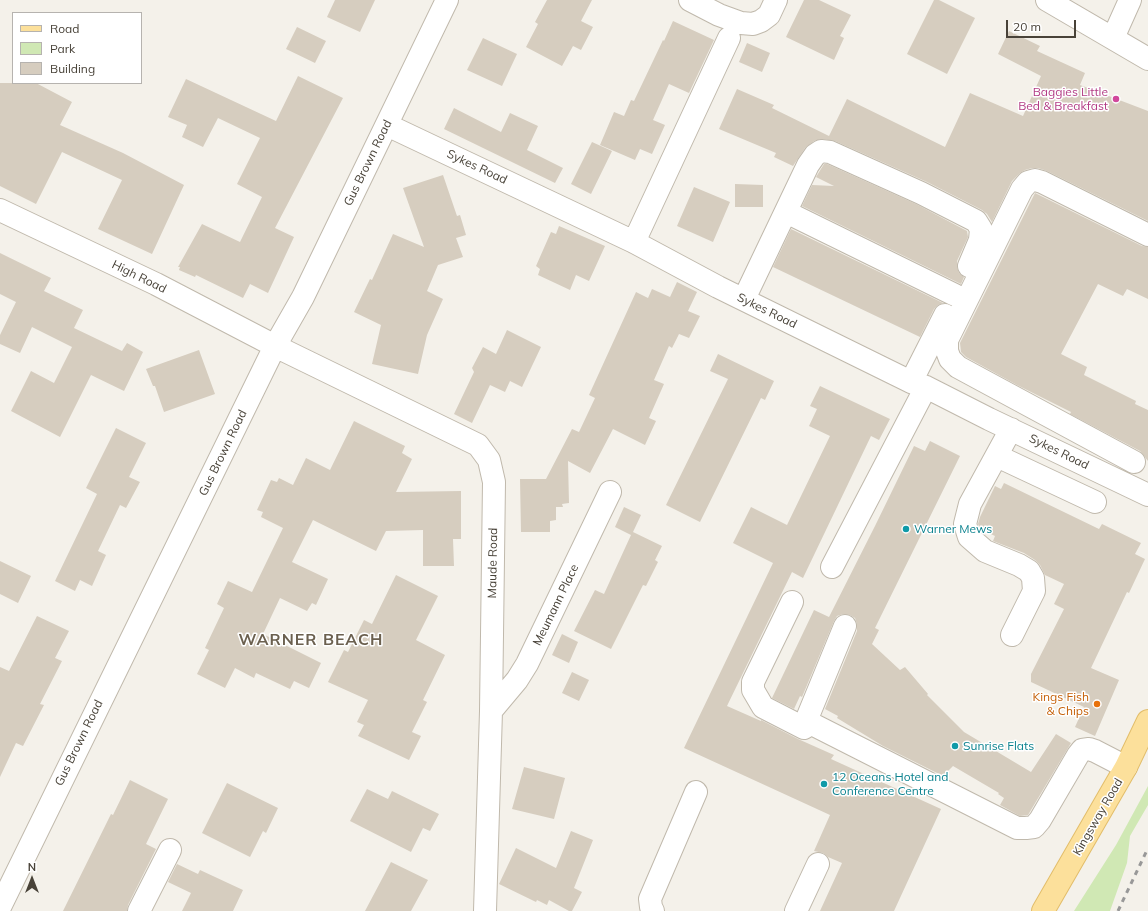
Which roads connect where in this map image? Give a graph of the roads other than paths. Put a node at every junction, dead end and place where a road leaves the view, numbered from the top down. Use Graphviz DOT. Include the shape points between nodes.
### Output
graph roads {
  1 [pos="447,0"];
  2 [pos="690,0"];
  3 [pos="776,0"];
  4 [pos="1047,0"];
  5 [pos="1130,0"];
  6 [pos="728,38"];
  7 [pos="1113,38"];
  8 [pos="1148,59"];
  9 [pos="387,125"];
  10 [pos="0,210"];
  11 [pos="786,212"];
  12 [pos="1148,235"];
  13 [pos="634,242"];
  14 [pos="955,295"];
  15 [pos="744,299"];
  16 [pos="275,346"];
  17 [pos="919,385"];
  18 [pos="1001,389"];
  19 [pos="989,419"];
  20 [pos="1011,429"];
  21 [pos="997,456"];
  22 [pos="1134,462"];
  23 [pos="610,492"];
  24 [pos="1148,495"];
  25 [pos="1094,502"];
  26 [pos="832,568"];
  27 [pos="792,602"];
  28 [pos="846,626"];
  29 [pos="1012,635"];
  30 [pos="491,711"];
  31 [pos="806,721"];
  32 [pos="1148,722"];
  33 [pos="1126,767"];
  34 [pos="696,792"];
  35 [pos="170,850"];
  36 [pos="818,864"];
  37 [pos="0,907"];
  38 [pos="140,911"];
  39 [pos="485,911"];
  40 [pos="654,911"];
  41 [pos="796,911"];
  42 [pos="1043,911"];
  1 -- 9 [label="street, Gus Brown Road"];
  2 -- 3 [label="street" via="741,23 753,24 769,15"];
  4 -- 7 [label="street"];
  5 -- 7 [label="street"];
  6 -- 13 [label="street"];
  7 -- 8 [label="street"];
  9 -- 13 [label="street, Sykes Road"];
  9 -- 16 [label="street, Gus Brown Road"];
  10 -- 16 [label="street, High Road" via="156,284"];
  11 -- 14 [label="street"];
  11 -- 14 [label="street" via="808,165 821,151 830,152 948,206 976,221 981,229 980,240"];
  11 -- 15 [label="street"];
  12 -- 18 [label="street" via="1042,182 1028,182 1022,189 947,340 950,359 958,367"];
  13 -- 15 [label="street, Sykes Road"];
  14 -- 17 [label="street"];
  15 -- 17 [label="street, Sykes Road"];
  16 -- 30 [label="street, Maude Road" via="478,445 488,460 494,482"];
  16 -- 37 [label="street, Gus Brown Road"];
  17 -- 19 [label="street, Sykes Road"];
  17 -- 26 [label="street"];
  18 -- 19 [label="street"];
  18 -- 22 [label="street"];
  19 -- 20 [label="street, Sykes Road"];
  20 -- 21 [label="street"];
  20 -- 24 [label="street, Sykes Road"];
  21 -- 25 [label="street"];
  21 -- 29 [label="street" via="970,504 966,524 970,537 985,551 1019,565 1029,571 1033,578 1034,591"];
  23 -- 30 [label="street, Meumann Place" via="527,664"];
  27 -- 31 [label="street" via="753,682 753,690 763,707 804,728"];
  28 -- 31 [label="street"];
  30 -- 39 [label="street, Maude Road"];
  31 -- 33 [label="street" via="1017,828 1034,827 1040,820 1082,750 1094,750"];
  32 -- 33 [label="main road, Kingsway Road"];
  33 -- 42 [label="main road, Kingsway Road"];
  34 -- 40 [label="street" via="650,898"];
  35 -- 38 [label="street"];
  36 -- 41 [label="street"];
}
